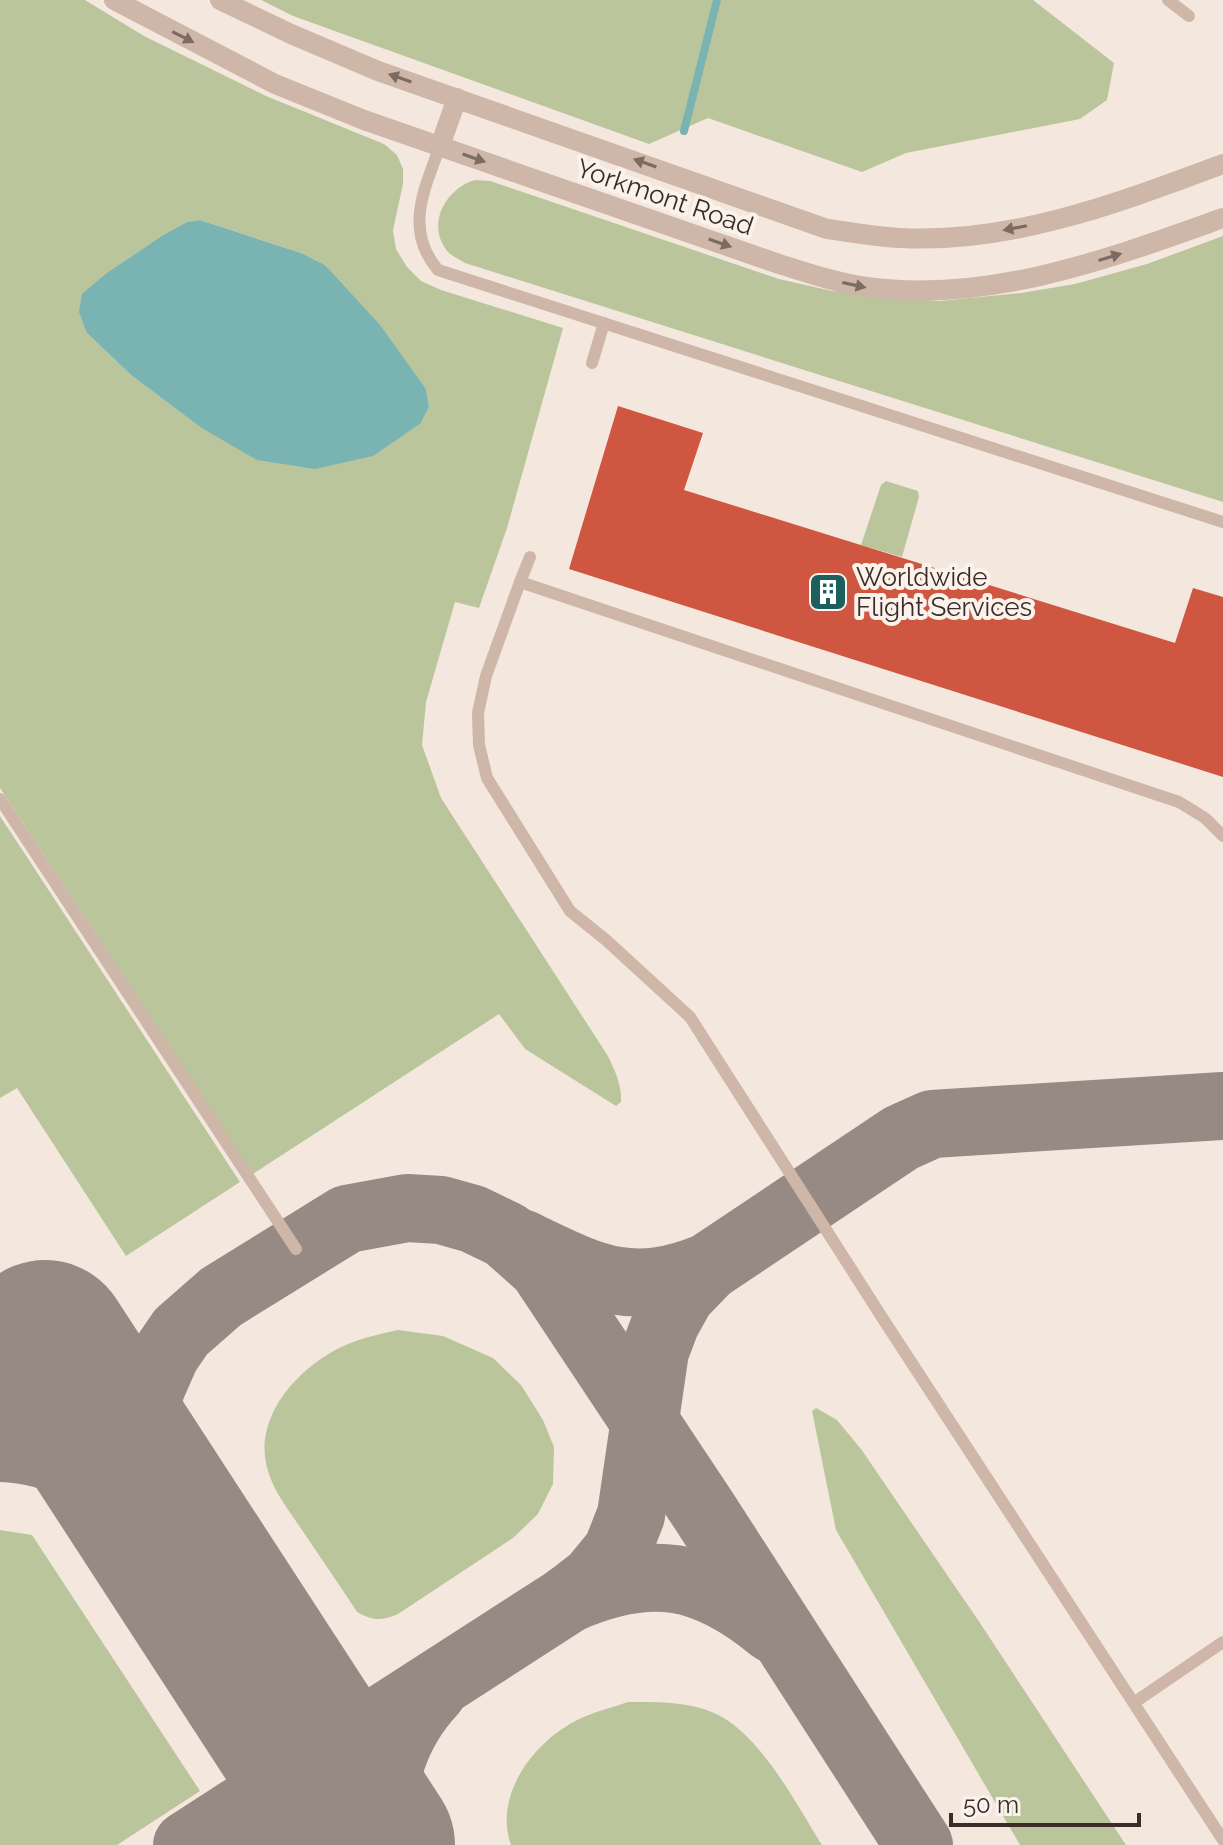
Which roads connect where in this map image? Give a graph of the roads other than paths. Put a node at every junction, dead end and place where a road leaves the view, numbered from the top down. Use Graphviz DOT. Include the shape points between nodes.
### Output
graph roads {
  1 [pos="114,0"];
  2 [pos="220,0"];
  3 [pos="1168,0"];
  4 [pos="1189,16"];
  5 [pos="457,98"];
  6 [pos="440,146"];
  7 [pos="1223,164"];
  8 [pos="1223,218"];
  9 [pos="604,323"];
  10 [pos="592,363"];
  11 [pos="1223,522"];
  12 [pos="530,557"];
  13 [pos="520,582"];
  14 [pos="0,799"];
  15 [pos="1223,835"];
  16 [pos="296,1249"];
  17 [pos="1223,1642"];
  18 [pos="1135,1702"];
  19 [pos="1223,1840"];
  1 -- 6 [label="street, Yorkmont Road, one-way" via="275,84"];
  5 -- 2 [label="street, Yorkmont Road, one-way" via="378,71"];
  3 -- 4 [label="lane"];
  5 -- 6 [label="street"];
  7 -- 5 [label="street, Yorkmont Road, one-way" via="1033,225 902,238 827,229"];
  6 -- 8 [label="street, Yorkmont Road, one-way" via="779,264 867,287 935,290 1033,278"];
  6 -- 9 [label="lane" via="418,231 425,254 438,270"];
  9 -- 10 [label="lane"];
  9 -- 11 [label="lane"];
  12 -- 13 [label="lane"];
  13 -- 15 [label="lane" via="1179,802"];
  13 -- 18 [label="lane" via="478,713 487,778 570,911 690,1017"];
  14 -- 16 [label="lane"];
  17 -- 18 [label="lane"];
  18 -- 19 [label="lane"];
}
